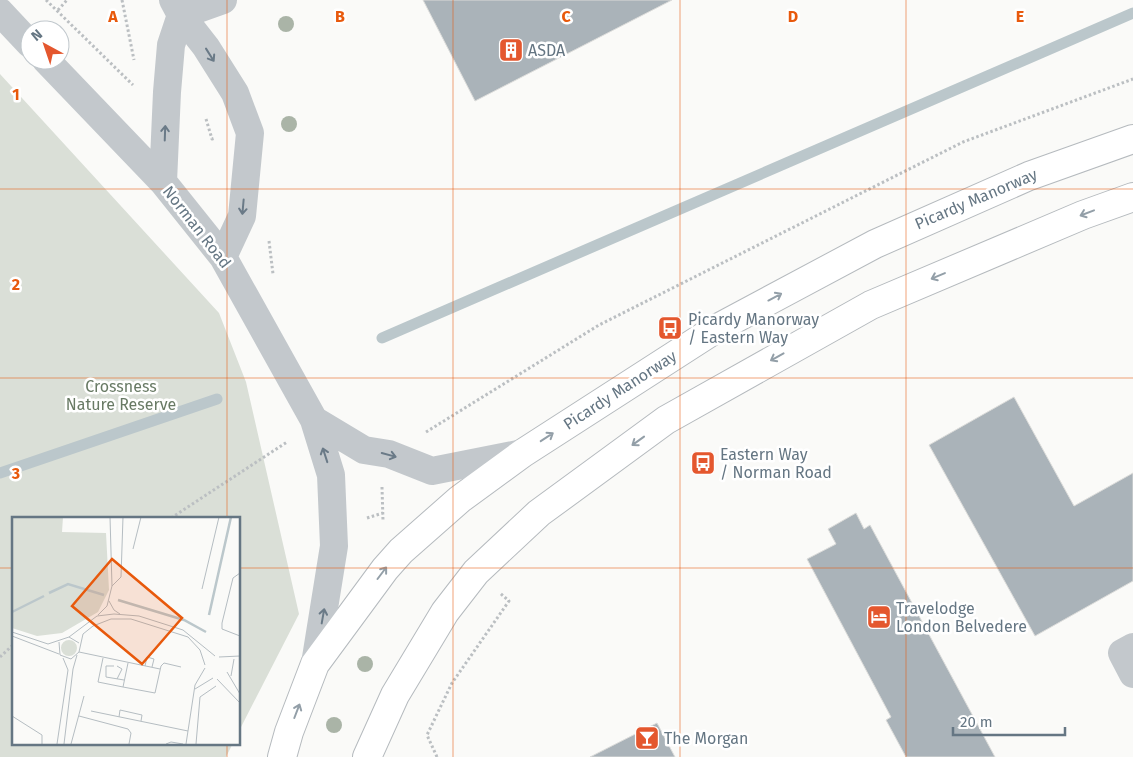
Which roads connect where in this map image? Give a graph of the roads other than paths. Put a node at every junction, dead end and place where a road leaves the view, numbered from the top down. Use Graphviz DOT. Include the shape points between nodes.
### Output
graph roads {
  1 [pos="223,0"];
  2 [pos="177,8"];
  3 [pos="0,12"];
  4 [pos="20,33"];
  5 [pos="56,70"];
  6 [pos="1133,139"];
  7 [pos="163,182"];
  8 [pos="1133,196"];
  9 [pos="223,257"];
  10 [pos="307,409"];
  11 [pos="522,453"];
  12 [pos="1133,647"];
  13 [pos="315,664"];
  14 [pos="1133,674"];
  15 [pos="282,757"];
  16 [pos="367,757"];
  1 -- 2 [label="street"];
  7 -- 2 [label="street, one-way" via="166,92"];
  2 -- 9 [label="street, one-way" via="235,94 250,133 242,216"];
  3 -- 4 [label="street"];
  5 -- 7 [label="street, Norman Road"];
  11 -- 6 [label="main road, Picardy Manorway, one-way" via="714,330 875,244 1029,176"];
  7 -- 9 [label="street, Norman Road"];
  8 -- 16 [label="main road, one-way" via="871,305 658,426 539,513 476,572 446,612 395,695"];
  9 -- 10 [label="street, Norman Road"];
  10 -- 11 [label="street, one-way" via="364,450 389,454 432,471"];
  13 -- 10 [label="street, Norman Road, one-way" via="334,546 332,475"];
  13 -- 11 [label="main road, Picardy Manorway, one-way" via="401,551 460,499"];
  12 -- 14 [label="street" via="1122,653"];
  15 -- 13 [label="main road, Picardy Manorway, one-way"];
}
